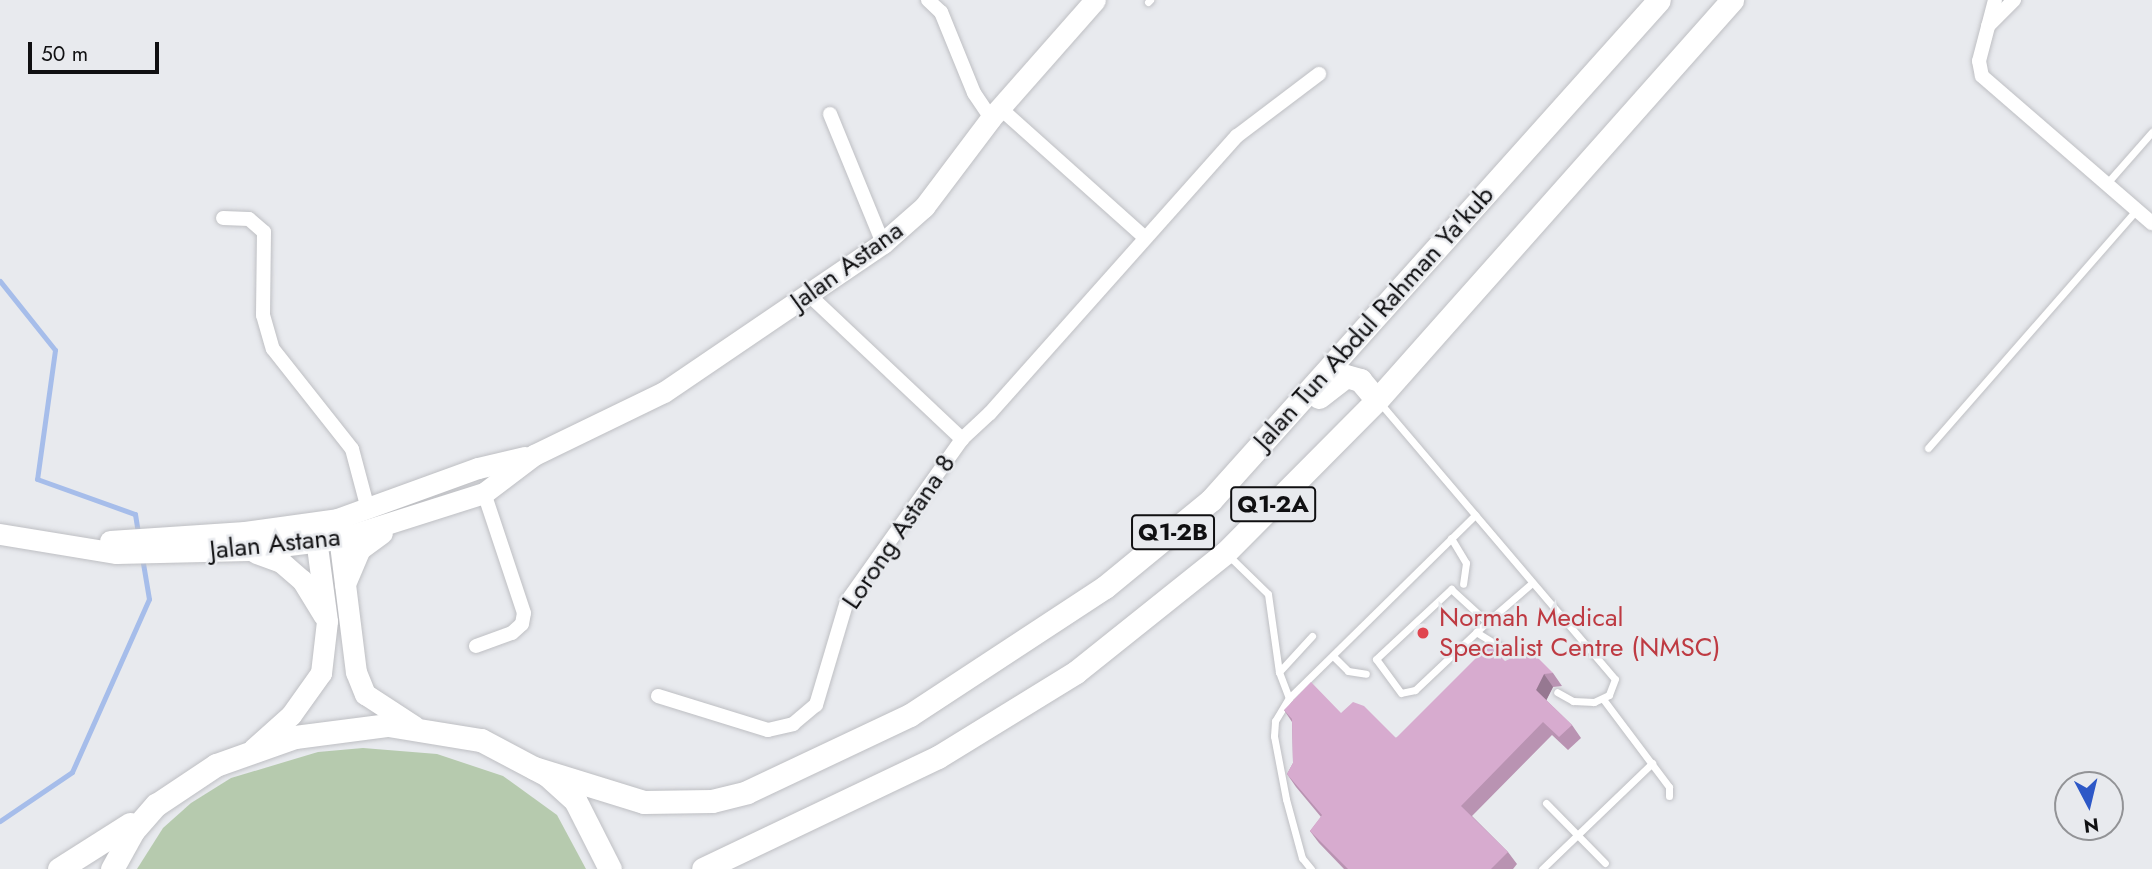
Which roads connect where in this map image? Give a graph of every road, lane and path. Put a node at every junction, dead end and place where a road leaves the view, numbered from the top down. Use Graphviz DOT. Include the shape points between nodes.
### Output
graph roads {
  1 [pos="928,0"];
  2 [pos="1096,0"];
  3 [pos="1658,0"];
  4 [pos="1732,0"];
  5 [pos="1995,0"];
  6 [pos="2014,0"];
  7 [pos="1987,27"];
  8 [pos="1319,74"];
  9 [pos="831,114"];
  10 [pos="996,114"];
  11 [pos="2152,132"];
  12 [pos="2108,182"];
  13 [pos="2136,210"];
  14 [pos="223,218"];
  15 [pos="2152,223"];
  16 [pos="1144,237"];
  17 [pos="883,243"];
  18 [pos="808,294"];
  19 [pos="1377,400"];
  20 [pos="962,439"];
  21 [pos="1928,448"];
  22 [pos="534,455"];
  23 [pos="484,493"];
  24 [pos="1211,500"];
  25 [pos="368,509"];
  26 [pos="1475,515"];
  27 [pos="416,518"];
  28 [pos="314,522"];
  29 [pos="338,529"];
  30 [pos="0,534"];
  31 [pos="1451,538"];
  32 [pos="317,544"];
  33 [pos="154,545"];
  34 [pos="248,550"];
  35 [pos="1225,553"];
  36 [pos="1532,583"];
  37 [pos="1463,584"];
  38 [pos="342,590"];
  39 [pos="327,621"];
  40 [pos="1487,622"];
  41 [pos="1476,632"];
  42 [pos="1312,636"];
  43 [pos="476,646"];
  44 [pos="1333,656"];
  45 [pos="1526,663"];
  46 [pos="1279,673"];
  47 [pos="1366,674"];
  48 [pos="1557,692"];
  49 [pos="658,696"];
  50 [pos="1289,698"];
  51 [pos="1603,699"];
  52 [pos="414,726"];
  53 [pos="253,749"];
  54 [pos="1652,763"];
  55 [pos="534,768"];
  56 [pos="1669,796"];
  57 [pos="1546,803"];
  58 [pos="156,805"];
  59 [pos="1576,835"];
  60 [pos="1605,863"];
  61 [pos="59,869"];
  62 [pos="112,869"];
  63 [pos="610,869"];
  64 [pos="703,869"];
  65 [pos="1311,869"];
  66 [pos="1542,869"];
  1 -- 10 [label="street" via="941,12 974,93"];
  2 -- 10 [label="main road, Jalan Astana"];
  3 -- 24 [label="main road, Jalan Tun Abdul Rahman Ya'kub / Q1-2B"];
  4 -- 19 [label="main road, Jalan Tun Abdul Rahman Ya'kub / Q1-2A"];
  5 -- 7 [label="street"];
  6 -- 7 [label="street"];
  7 -- 12 [label="street" via="1979,61 1982,76"];
  8 -- 16 [label="street, Lorong Astana 8" via="1237,136"];
  9 -- 17 [label="street"];
  10 -- 16 [label="street"];
  10 -- 17 [label="main road, Jalan Astana" via="924,207"];
  11 -- 12 [label="lane"];
  12 -- 13 [label="street"];
  13 -- 15 [label="street"];
  13 -- 21 [label="lane"];
  14 -- 25 [label="street" via="249,219 264,232 262,315 273,349 352,449"];
  16 -- 20 [label="street, Lorong Astana 8"];
  17 -- 18 [label="main road, Jalan Astana"];
  18 -- 20 [label="street"];
  18 -- 22 [label="main road, Jalan Astana" via="664,392"];
  19 -- 24 [label="main road" via="1360,380 1346,376 1332,384 1238,482"];
  19 -- 26 [label="lane"];
  19 -- 35 [label="main road, Jalan Tun Abdul Rahman Ya'kub / Q1-2A"];
  20 -- 49 [label="street, Lorong Astana 8" via="847,601 816,705 793,724 768,730"];
  22 -- 23 [label="main road, Jalan Astana"];
  22 -- 25 [label="main road, Jalan Astana" via="478,468"];
  23 -- 27 [label="main road, Jalan Astana"];
  23 -- 43 [label="street" via="524,613 522,624 512,634"];
  24 -- 55 [label="main road, Jalan Tun Abdul Rahman Ya'kub / Q1-2B" via="1105,587 909,715 747,792 687,803 644,802"];
  25 -- 29 [label="main road, Jalan Astana"];
  26 -- 31 [label="lane"];
  26 -- 36 [label="lane"];
  27 -- 29 [label="main road, Jalan Astana"];
  27 -- 38 [label="main road" via="373,537 360,549"];
  28 -- 29 [label="main road, Jalan Astana"];
  28 -- 32 [label="main road"];
  28 -- 33 [label="main road, Jalan Astana"];
  29 -- 32 [label="main road, Jalan Astana"];
  29 -- 38 [label="main road"];
  30 -- 33 [label="main road, Jalan Astana" via="81,547"];
  31 -- 37 [label="lane" via="1466,563"];
  31 -- 44 [label="lane"];
  32 -- 34 [label="main road, Jalan Astana"];
  32 -- 39 [label="main road"];
  33 -- 34 [label="main road, Jalan Astana"];
  34 -- 39 [label="main road" via="281,562 302,579"];
  35 -- 46 [label="lane" via="1268,594"];
  35 -- 64 [label="main road, Jalan Tun Abdul Rahman Ya'kub / Q1-2A" via="1076,672 938,757"];
  36 -- 40 [label="lane"];
  36 -- 51 [label="lane" via="1613,673 1615,684"];
  38 -- 52 [label="main road" via="356,672 365,694"];
  39 -- 53 [label="main road" via="326,652 313,688"];
  40 -- 41 [label="lane"];
  40 -- 41 [label="lane" via="1451,589 1375,663 1398,690 1411,693"];
  41 -- 45 [label="lane"];
  42 -- 46 [label="lane"];
  44 -- 47 [label="lane" via="1348,671"];
  44 -- 50 [label="lane"];
  46 -- 50 [label="lane"];
  48 -- 51 [label="lane" via="1583,703"];
  50 -- 65 [label="lane" via="1275,721 1274,736 1300,852"];
  51 -- 54 [label="lane"];
  52 -- 53 [label="main road" via="339,730"];
  52 -- 55 [label="main road" via="481,740"];
  53 -- 58 [label="main road" via="199,775"];
  54 -- 56 [label="lane" via="1669,788"];
  54 -- 59 [label="lane"];
  55 -- 63 [label="main road" via="575,800"];
  57 -- 59 [label="lane"];
  58 -- 61 [label="main road"];
  58 -- 62 [label="main road" via="133,831"];
  59 -- 60 [label="lane"];
  59 -- 66 [label="lane"];
}
